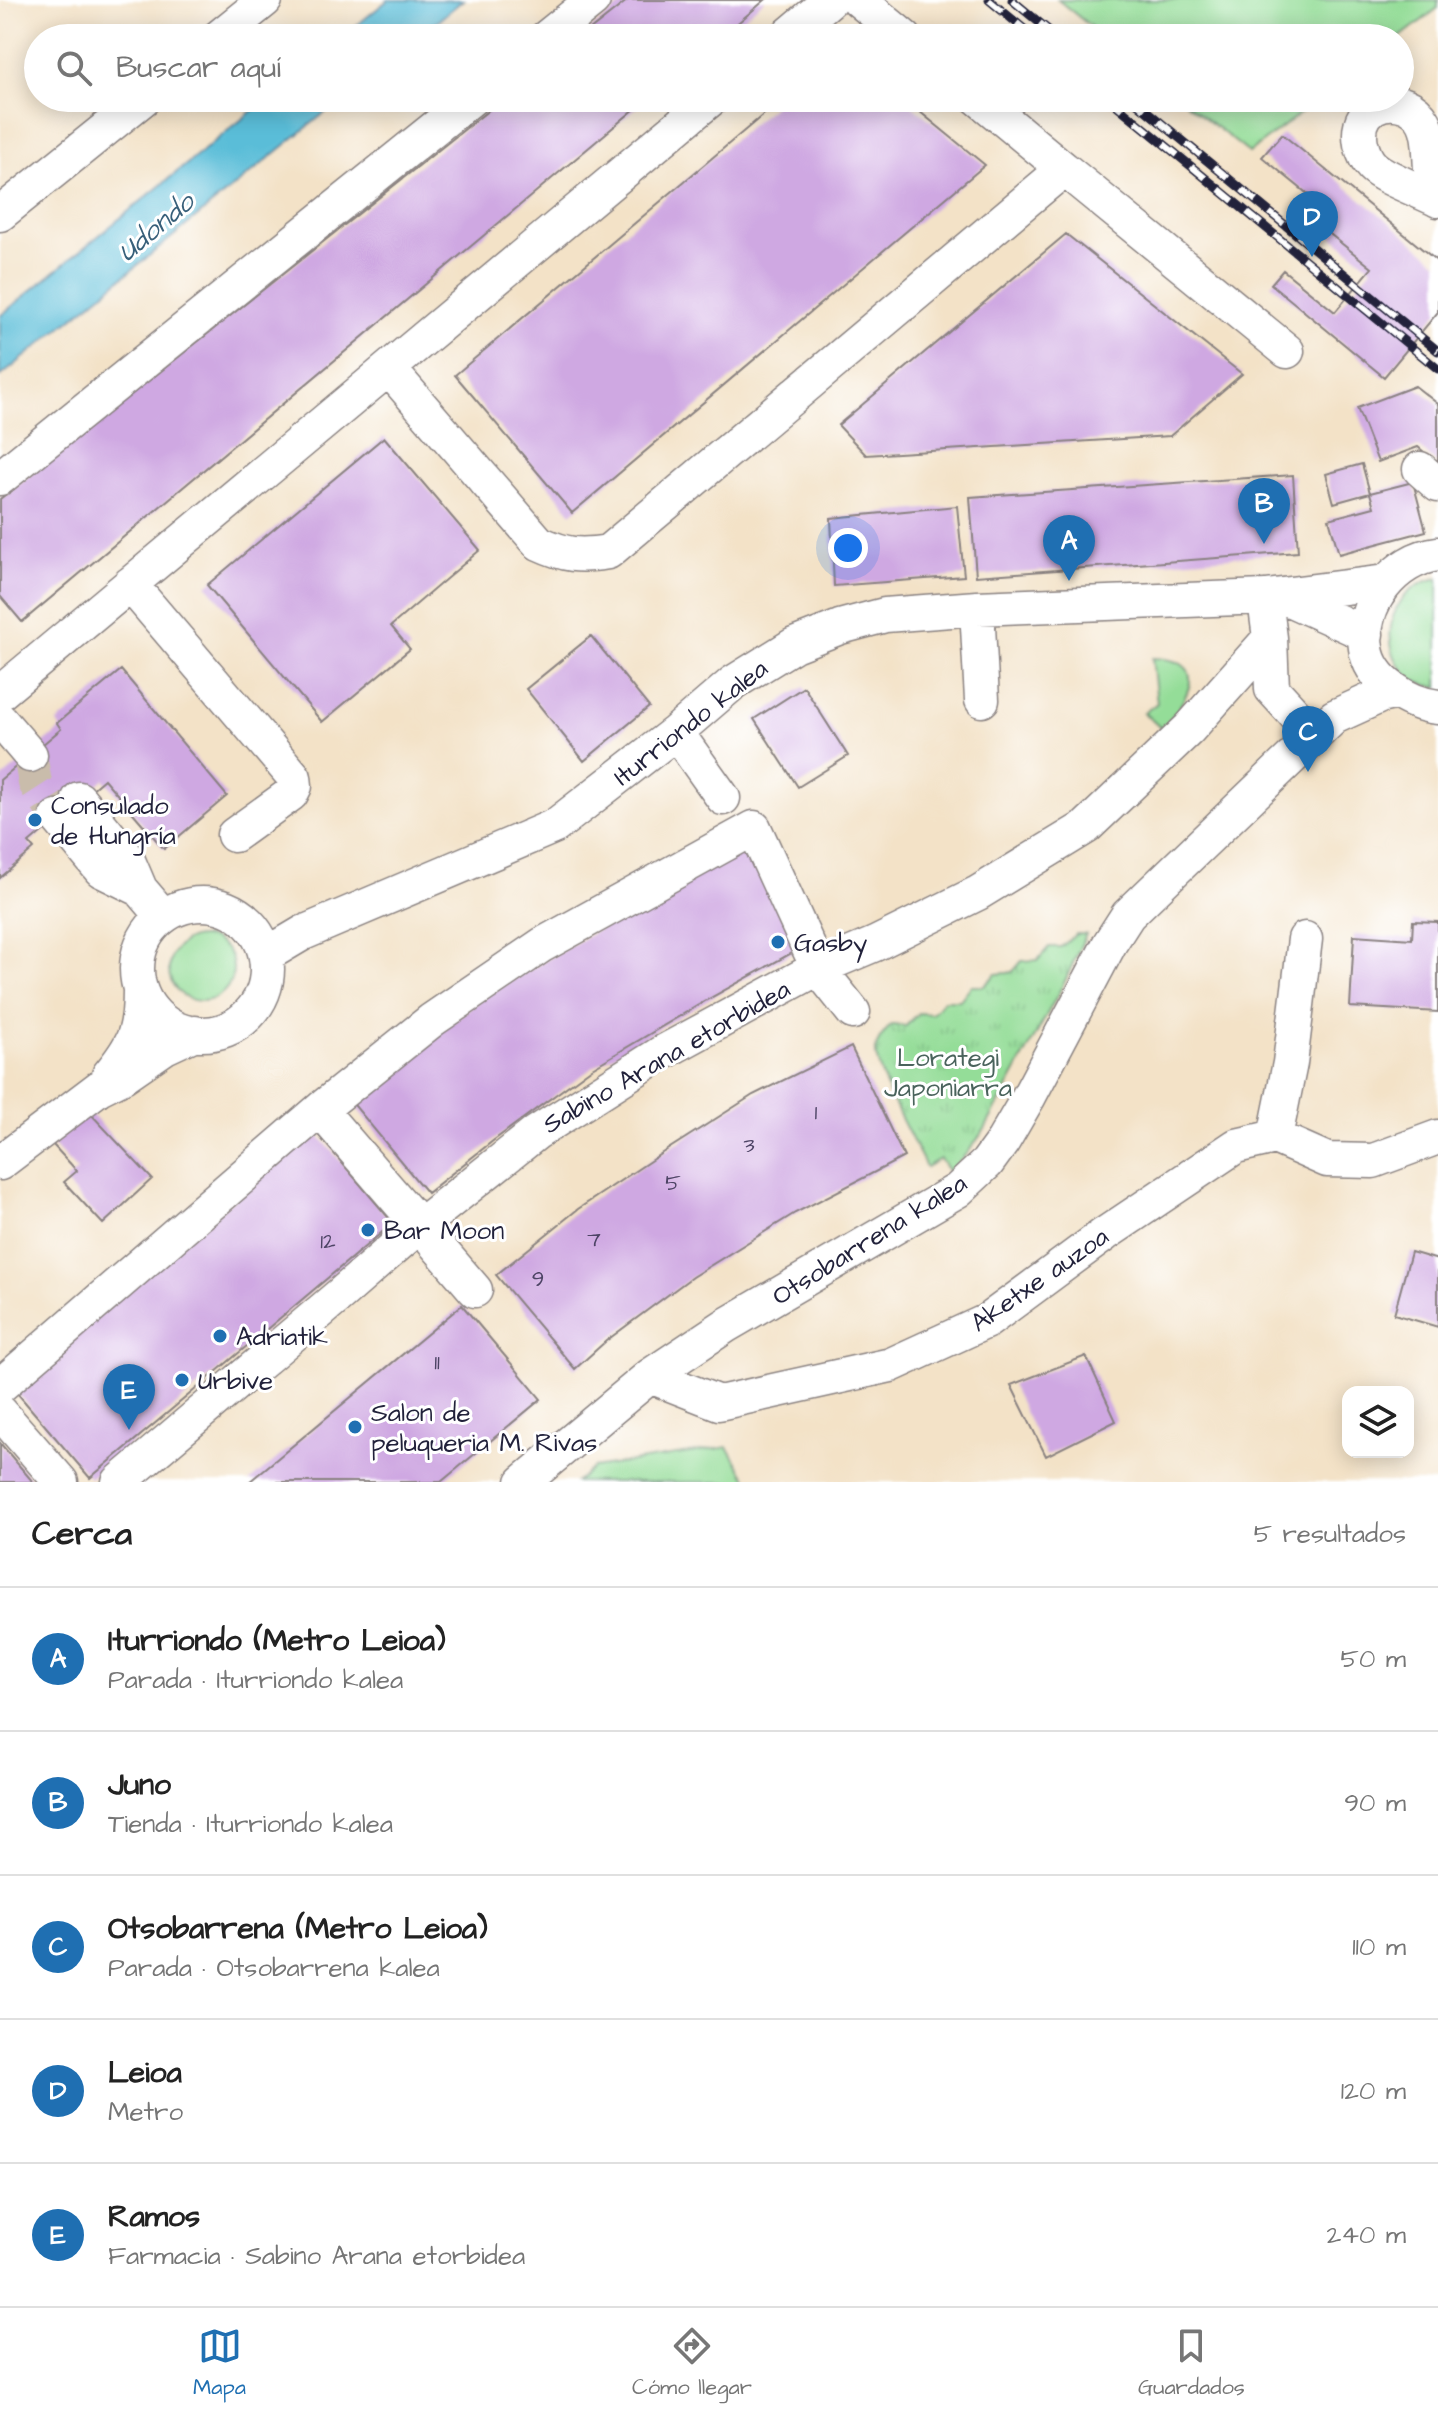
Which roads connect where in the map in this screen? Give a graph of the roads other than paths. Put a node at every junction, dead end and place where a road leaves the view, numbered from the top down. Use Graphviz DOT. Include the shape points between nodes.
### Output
graph roads {
  1 [pos="265,0"];
  2 [pos="593,0"];
  3 [pos="830,0"];
  4 [pos="859,0"];
  5 [pos="235,24"];
  6 [pos="563,24"];
  7 [pos="802,24"];
  8 [pos="888,24"];
  9 [pos="127,112"];
  10 [pos="455,112"];
  11 [pos="695,112"];
  12 [pos="995,112"];
  13 [pos="1064,169"];
  14 [pos="0,214"];
  15 [pos="1287,351"];
  16 [pos="389,369"];
  17 [pos="0,478"];
  18 [pos="1438,554"];
  19 [pos="1386,582"];
  20 [pos="130,584"];
  21 [pos="977,608"];
  22 [pos="1273,616"];
  23 [pos="1366,634"];
  24 [pos="5,680"];
  25 [pos="1398,692"];
  26 [pos="982,700"];
  27 [pos="1438,707"];
  28 [pos="0,720"];
  29 [pos="1320,721"];
  30 [pos="676,732"];
  31 [pos="30,755"];
  32 [pos="723,798"];
  33 [pos="68,808"];
  34 [pos="234,835"];
  35 [pos="163,916"];
  36 [pos="1305,939"];
  37 [pos="266,955"];
  38 [pos="818,968"];
  39 [pos="140,990"];
  40 [pos="853,1012"];
  41 [pos="195,1033"];
  42 [pos="99,1088"];
  43 [pos="320,1110"];
  44 [pos="1275,1137"];
  45 [pos="1438,1137"];
  46 [pos="0,1163"];
  47 [pos="419,1226"];
  48 [pos="475,1290"];
  49 [pos="650,1376"];
  50 [pos="0,1386"];
  51 [pos="0,1412"];
  52 [pos="61,1482"];
  53 [pos="119,1482"];
  54 [pos="523,1482"];
  1 -- 5 [label="street"];
  2 -- 6 [label="street"];
  3 -- 7 [label="street"];
  4 -- 8 [label="street"];
  9 -- 14 [label="street"];
  10 -- 17 [label="street"];
  11 -- 16 [label="street"];
  12 -- 13 [label="street"];
  13 -- 15 [label="street"];
  13 -- 16 [label="street" via="608,552 562,553 539,543"];
  16 -- 20 [label="street"];
  18 -- 19 [label="street" via="1405,566"];
  19 -- 22 [label="street, Iturriondo kalea"];
  19 -- 23 [label="street" via="1371,606"];
  20 -- 24 [label="street"];
  20 -- 34 [label="street" via="294,777 291,794"];
  21 -- 22 [label="street, Iturriondo kalea"];
  21 -- 26 [label="street"];
  21 -- 30 [label="street, Iturriondo kalea" via="885,615 794,645 733,683"];
  22 -- 23 [label="street"];
  22 -- 29 [label="street" via="1272,689"];
  22 -- 38 [label="street, Sabino Arana etorbidea" via="1189,729 1086,827 978,893"];
  23 -- 25 [label="street" via="1372,665"];
  25 -- 27 [label="street"];
  25 -- 29 [label="street, Otsobarrena kalea"];
  28 -- 31 [label="street"];
  29 -- 49 [label="street, Otsobarrena kalea" via="1128,915 987,1163 936,1204 725,1326"];
  30 -- 32 [label="street"];
  30 -- 37 [label="street, Iturriondo kalea" via="555,826 303,933"];
  33 -- 35 [label="street" via="126,856 140,889"];
  35 -- 37 [label="street" via="204,904 225,908 258,935"];
  35 -- 39 [label="street" via="140,949"];
  36 -- 44 [label="street"];
  37 -- 41 [label="street" via="267,976 250,1012 225,1029"];
  38 -- 40 [label="street"];
  38 -- 43 [label="street" via="754,828 542,945 432,1020"];
  38 -- 47 [label="street, Sabino Arana etorbidea" via="660,1054 536,1133"];
  39 -- 41 [label="street" via="161,1019"];
  39 -- 42 [label="street" via="133,1045"];
  41 -- 42 [label="street"];
  42 -- 46 [label="street"];
  43 -- 47 [label="street"];
  43 -- 50 [label="street"];
  44 -- 45 [label="street" via="1327,1160 1373,1161"];
  44 -- 49 [label="street, Aketxe auzoa" via="1236,1146 987,1321 891,1365 719,1403"];
  47 -- 48 [label="street"];
  47 -- 53 [label="street, Sabino Arana etorbidea"];
  49 -- 54 [label="street, Otsobarrena kalea"];
  51 -- 52 [label="street"];
}
